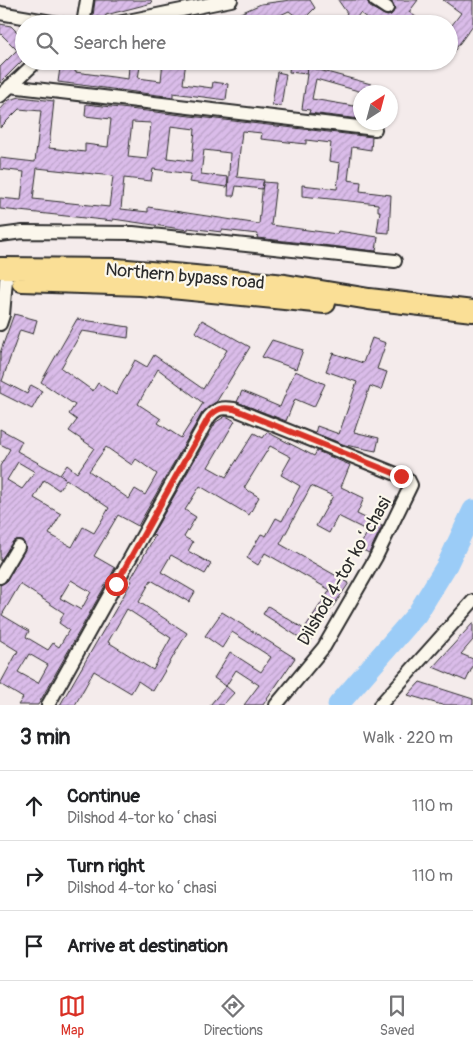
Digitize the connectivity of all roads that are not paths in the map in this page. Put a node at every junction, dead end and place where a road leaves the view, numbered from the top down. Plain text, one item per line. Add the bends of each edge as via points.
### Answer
1 (87, 0) edge
2 (231, 0) edge
3 (375, 0) edge
4 (387, 8) dead end
5 (0, 13) edge
6 (84, 15) edge
7 (157, 15) edge
8 (15, 16) edge
9 (27, 70) edge
10 (10, 86) junction
11 (0, 96) edge
12 (353, 126) edge
13 (0, 234) edge
14 (395, 261) dead end
15 (2, 276) edge
16 (473, 311) edge
17 (0, 324) edge
18 (18, 547) dead end
19 (0, 577) edge
20 (473, 601) edge
21 (48, 705) edge
22 (276, 705) edge
23 (380, 705) edge

1 - 6 street
2 - 7 street
3 - 4 street
5 - 8 street
9 - 10 street
10 - 11 street
10 - 12 street
13 - 14 street via 133,233
15 - 16 main road, Northern bypass road via 78,268 176,274 285,285
15 - 17 street via 3,315
18 - 19 street
20 - 23 street
21 - 22 street, Dilshod 4-tor koʻchasi via 209,417 223,407 401,476 411,485 376,557 324,647

